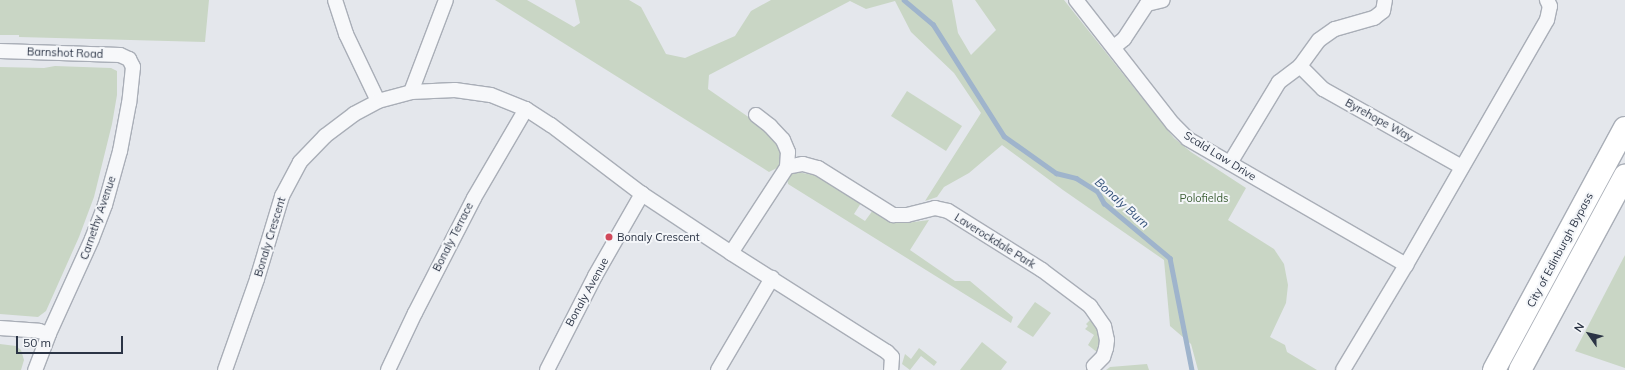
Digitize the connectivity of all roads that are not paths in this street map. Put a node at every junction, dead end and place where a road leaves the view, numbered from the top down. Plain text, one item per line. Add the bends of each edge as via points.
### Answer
1 (335, 0) edge
2 (446, 0) edge
3 (1076, 0) edge
4 (1163, 0) edge
5 (1385, 0) edge
6 (1547, 0) edge
7 (1114, 48) junction
8 (0, 51) edge
9 (129, 59) joint
10 (1300, 66) junction
11 (411, 92) junction
12 (378, 102) junction
13 (526, 109) junction
14 (756, 115) dead end
15 (1625, 128) edge
16 (1230, 163) junction
17 (787, 167) junction
18 (1462, 167) junction
19 (1625, 176) edge
20 (642, 194) junction
21 (731, 253) junction
22 (1406, 265) junction
23 (772, 278) junction
24 (0, 328) edge
25 (49, 334) junction
26 (1094, 366) dead end
27 (35, 370) edge
28 (225, 370) edge
29 (388, 370) edge
30 (547, 370) edge
31 (718, 370) edge
32 (891, 370) edge
33 (1343, 370) edge
34 (1494, 370) edge
35 (1520, 370) edge

1 - 12 street via 346,34
2 - 11 street
3 - 7 street, Scald Law Drive
4 - 7 street via 1148,4 1124,39
5 - 10 street via 1383,11 1374,18 1335,29 1319,40
6 - 18 street via 1550,6 1547,20
7 - 16 street, Scald Law Drive via 1188,139
8 - 9 street, Barnshot Road via 120,55
9 - 25 street, Carnethy Avenue via 133,67 129,103 120,151 105,205
10 - 16 street via 1279,82
10 - 18 street, Byrehope Way via 1323,89
11 - 12 street, Bonaly Crescent
11 - 13 street, Bonaly Crescent via 454,90 491,95
12 - 28 street, Bonaly Crescent via 354,114 325,136 300,162 282,196 257,279
13 - 20 street, Bonaly Crescent
13 - 29 street, Bonaly Terrace via 474,198
14 - 17 street via 783,140 788,152
15 - 34 highway, City of Edinburgh Bypass
16 - 22 street, Scald Law Drive
17 - 21 street
17 - 26 street, Laverockdale Park via 803,164 818,168 893,215 907,215 935,208 948,211 1042,270 1090,306 1104,326 1106,348 1103,357
18 - 22 street
19 - 35 highway, City of Edinburgh Bypass
20 - 21 street, Bonaly Crescent
20 - 30 street, Bonaly Avenue via 595,276
21 - 23 street, Bonaly Crescent
22 - 33 street
23 - 31 street
23 - 32 street, Bonaly Crescent via 887,352 892,357
24 - 25 street
25 - 27 street, Carnethy Avenue

